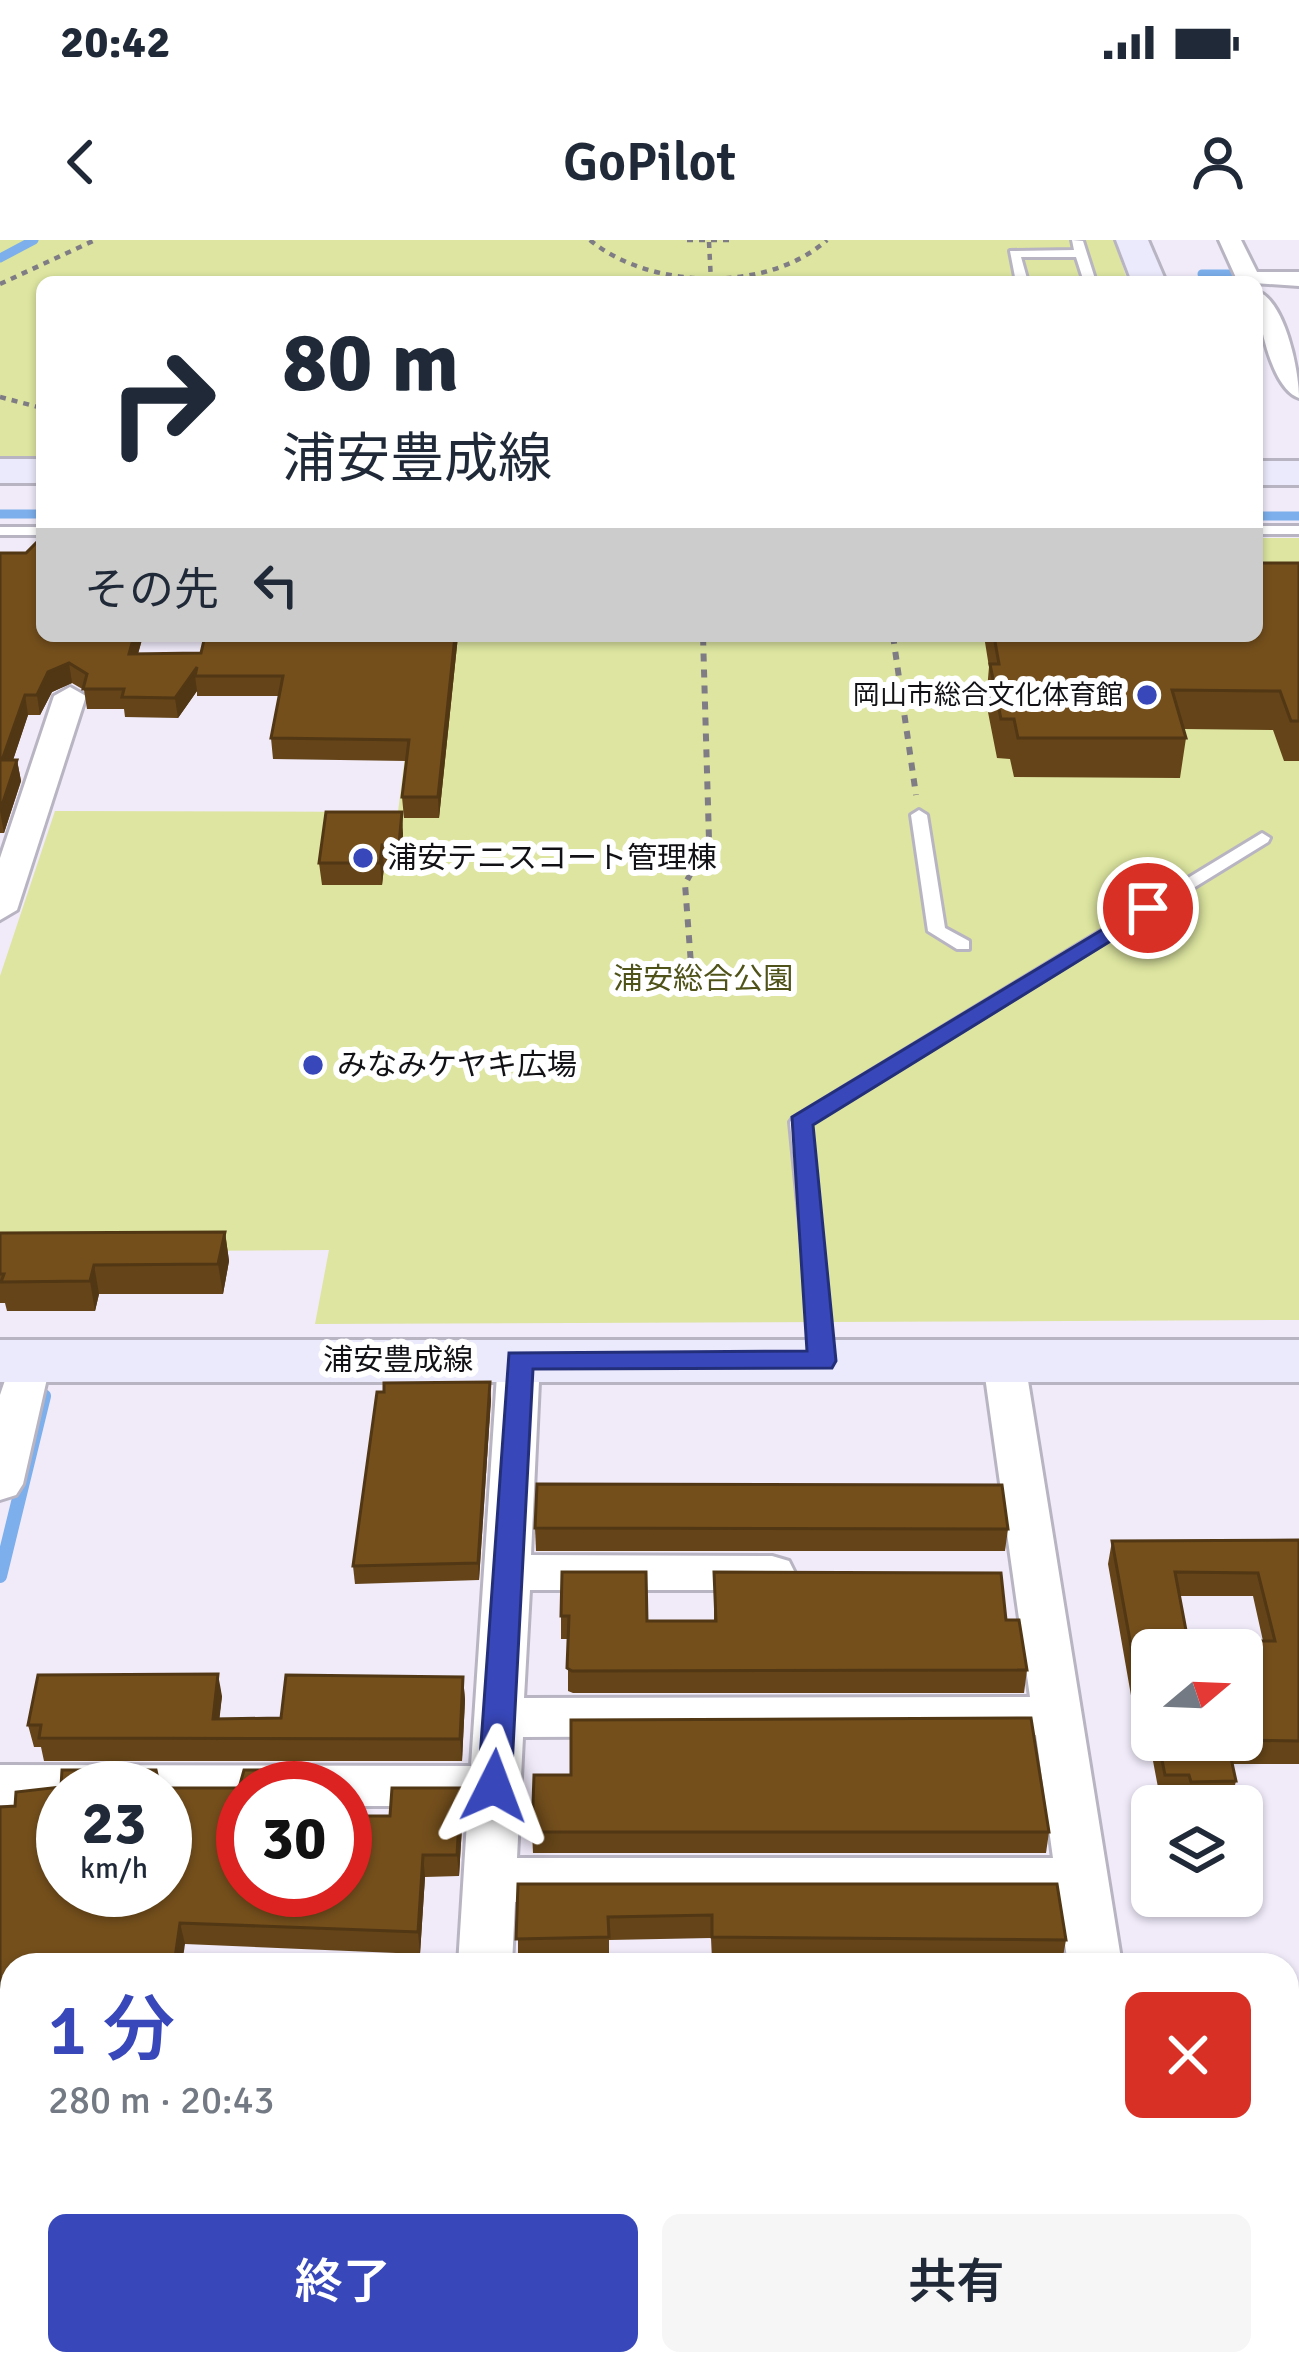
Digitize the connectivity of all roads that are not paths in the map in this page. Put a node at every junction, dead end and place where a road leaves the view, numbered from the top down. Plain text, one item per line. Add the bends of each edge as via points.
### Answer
1 (1132, 240) edge
2 (1230, 240) edge
3 (1079, 247) edge
4 (1020, 276) edge
5 (1088, 276) edge
6 (1147, 276) edge
7 (1248, 276) edge
8 (1299, 279) edge
9 (1263, 280) edge
10 (1263, 310) edge
11 (1299, 390) edge
12 (0, 471) edge
13 (36, 471) edge
14 (1263, 472) edge
15 (1299, 473) edge
16 (1263, 530) edge
17 (1299, 530) edge
18 (0, 531) edge
19 (36, 531) edge
20 (70, 696) dead end
21 (920, 814) road end
22 (1262, 838) dead end
23 (0, 910) edge
24 (963, 945) dead end
25 (519, 1360) junction
26 (15, 1361) edge
27 (822, 1361) junction
28 (1299, 1361) edge
29 (1004, 1362) junction
30 (0, 1484) edge
31 (507, 1573) junction
32 (806, 1574) edge
33 (1057, 1717) junction
34 (498, 1718) junction
35 (0, 1785) edge
36 (494, 1786) junction
37 (489, 1880) junction
38 (1082, 1880) junction
39 (485, 1953) edge
40 (1093, 1953) edge

1 - 6 main road
2 - 7 street
3 - 4 lane via 1014,254
3 - 5 lane
8 - 9 street
10 - 11 street
12 - 13 main road
14 - 15 main road
16 - 17 lane
18 - 19 lane
20 - 23 street
21 - 24 lane via 937,931
22 - 27 lane via 800,1122
25 - 26 main road, 浦安豊成線
25 - 27 main road, 浦安豊成線
25 - 31 street
26 - 30 street
27 - 29 main road, 浦安豊成線
28 - 29 main road, 浦安豊成線
29 - 33 street via 1014,1574
31 - 32 street
31 - 34 street
33 - 34 street
33 - 38 street
34 - 36 street
35 - 36 street
36 - 37 street
37 - 38 street
37 - 39 street
38 - 40 street

